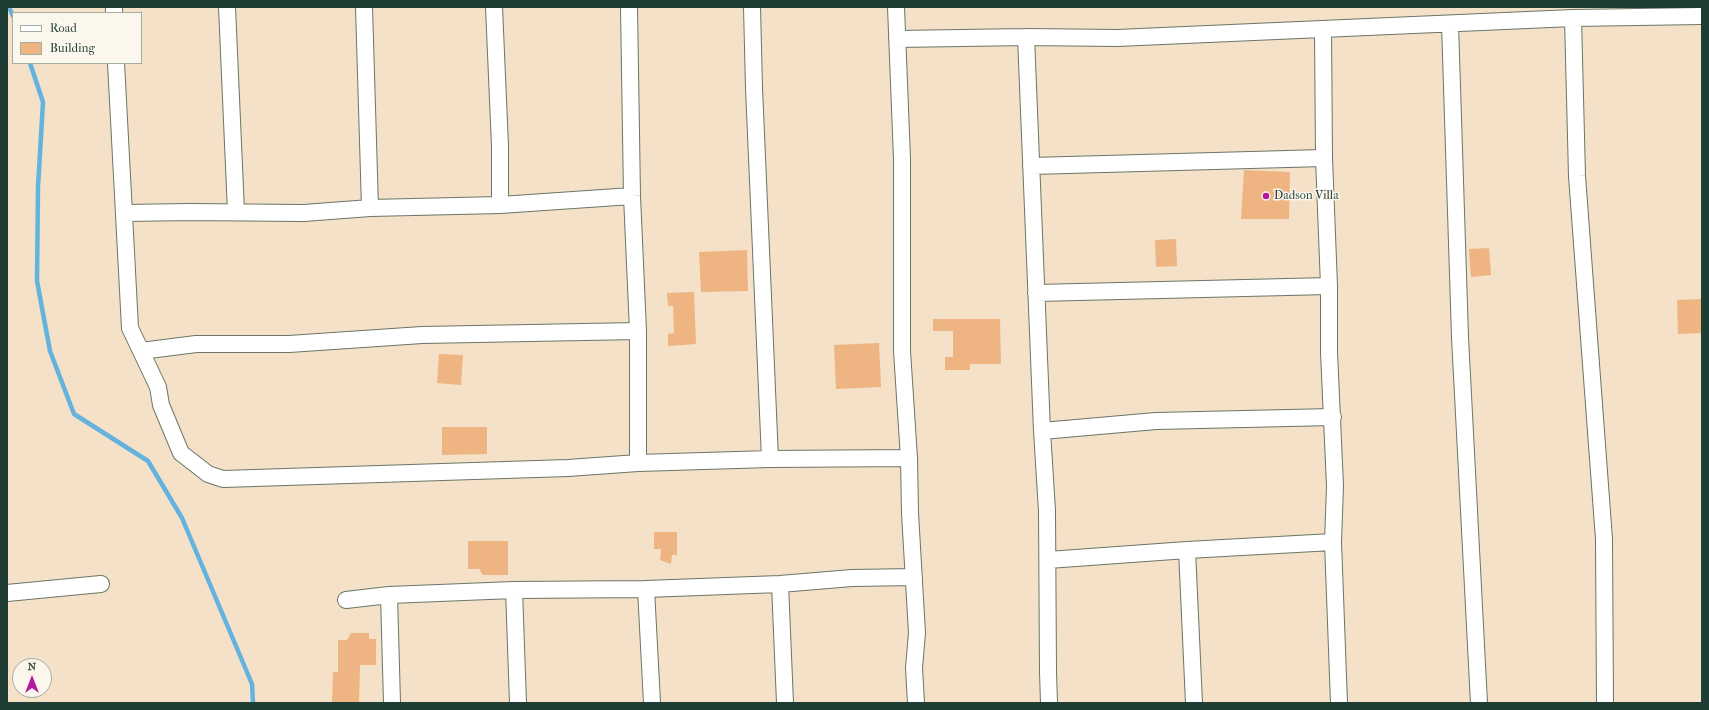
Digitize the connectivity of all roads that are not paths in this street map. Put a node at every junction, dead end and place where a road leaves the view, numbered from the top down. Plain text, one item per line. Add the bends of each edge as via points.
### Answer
1 (227, 7) edge
2 (364, 7) edge
3 (494, 7) edge
4 (629, 7) edge
5 (752, 7) edge
6 (896, 7) edge
7 (1702, 16) edge
8 (1573, 18) junction
9 (1450, 24) junction
10 (1323, 29) junction
11 (1026, 37) junction
12 (897, 39) junction
13 (116, 64) edge
14 (1324, 158) junction
15 (1031, 166) junction
16 (632, 196) junction
17 (500, 204) junction
18 (370, 208) junction
19 (236, 212) junction
20 (125, 214) junction
21 (1329, 286) junction
22 (1036, 293) junction
23 (638, 331) junction
24 (141, 351) junction
25 (1333, 417) junction
26 (1042, 431) junction
27 (909, 458) junction
28 (770, 459) junction
29 (638, 463) junction
30 (1333, 542) junction
31 (1187, 550) junction
32 (1048, 560) junction
33 (914, 577) junction
34 (102, 584) dead end
35 (780, 584) junction
36 (646, 589) junction
37 (514, 590) junction
38 (7, 593) edge
39 (390, 595) junction
40 (346, 600) dead end
41 (392, 703) edge
42 (518, 703) edge
43 (652, 703) edge
44 (784, 703) edge
45 (916, 703) edge
46 (1050, 703) edge
47 (1194, 703) edge
48 (1339, 703) edge
49 (1479, 703) edge
50 (1605, 703) edge

1 - 19 street
2 - 18 street
3 - 17 street
4 - 16 street
5 - 28 street
6 - 12 street
7 - 8 street
8 - 9 street
8 - 50 street via 1577,176 1604,539
9 - 10 street
9 - 49 street via 1460,337
10 - 11 street via 1117,38
10 - 14 street
11 - 12 street
11 - 15 street
12 - 27 street via 902,159 902,351
13 - 20 street
14 - 15 street
14 - 21 street
15 - 22 street
16 - 17 street
16 - 23 street
17 - 18 street
18 - 19 street via 304,213
19 - 20 street
20 - 24 street via 130,328
21 - 22 street
21 - 25 street via 1329,352
22 - 26 street
23 - 24 street via 422,335 289,344 196,344
23 - 29 street
24 - 29 street via 158,386 161,405 181,453 208,474 222,479 568,468
25 - 26 street via 1156,422
25 - 30 street
26 - 32 street
27 - 28 street
27 - 33 street
28 - 29 street
30 - 31 street
30 - 48 street
31 - 32 street
31 - 47 street
32 - 46 street
33 - 35 street via 852,578
33 - 45 street via 917,632 914,668
34 - 38 street
35 - 36 street
35 - 44 street
36 - 37 street
36 - 43 street
37 - 39 street
37 - 42 street
39 - 40 street
39 - 41 street

